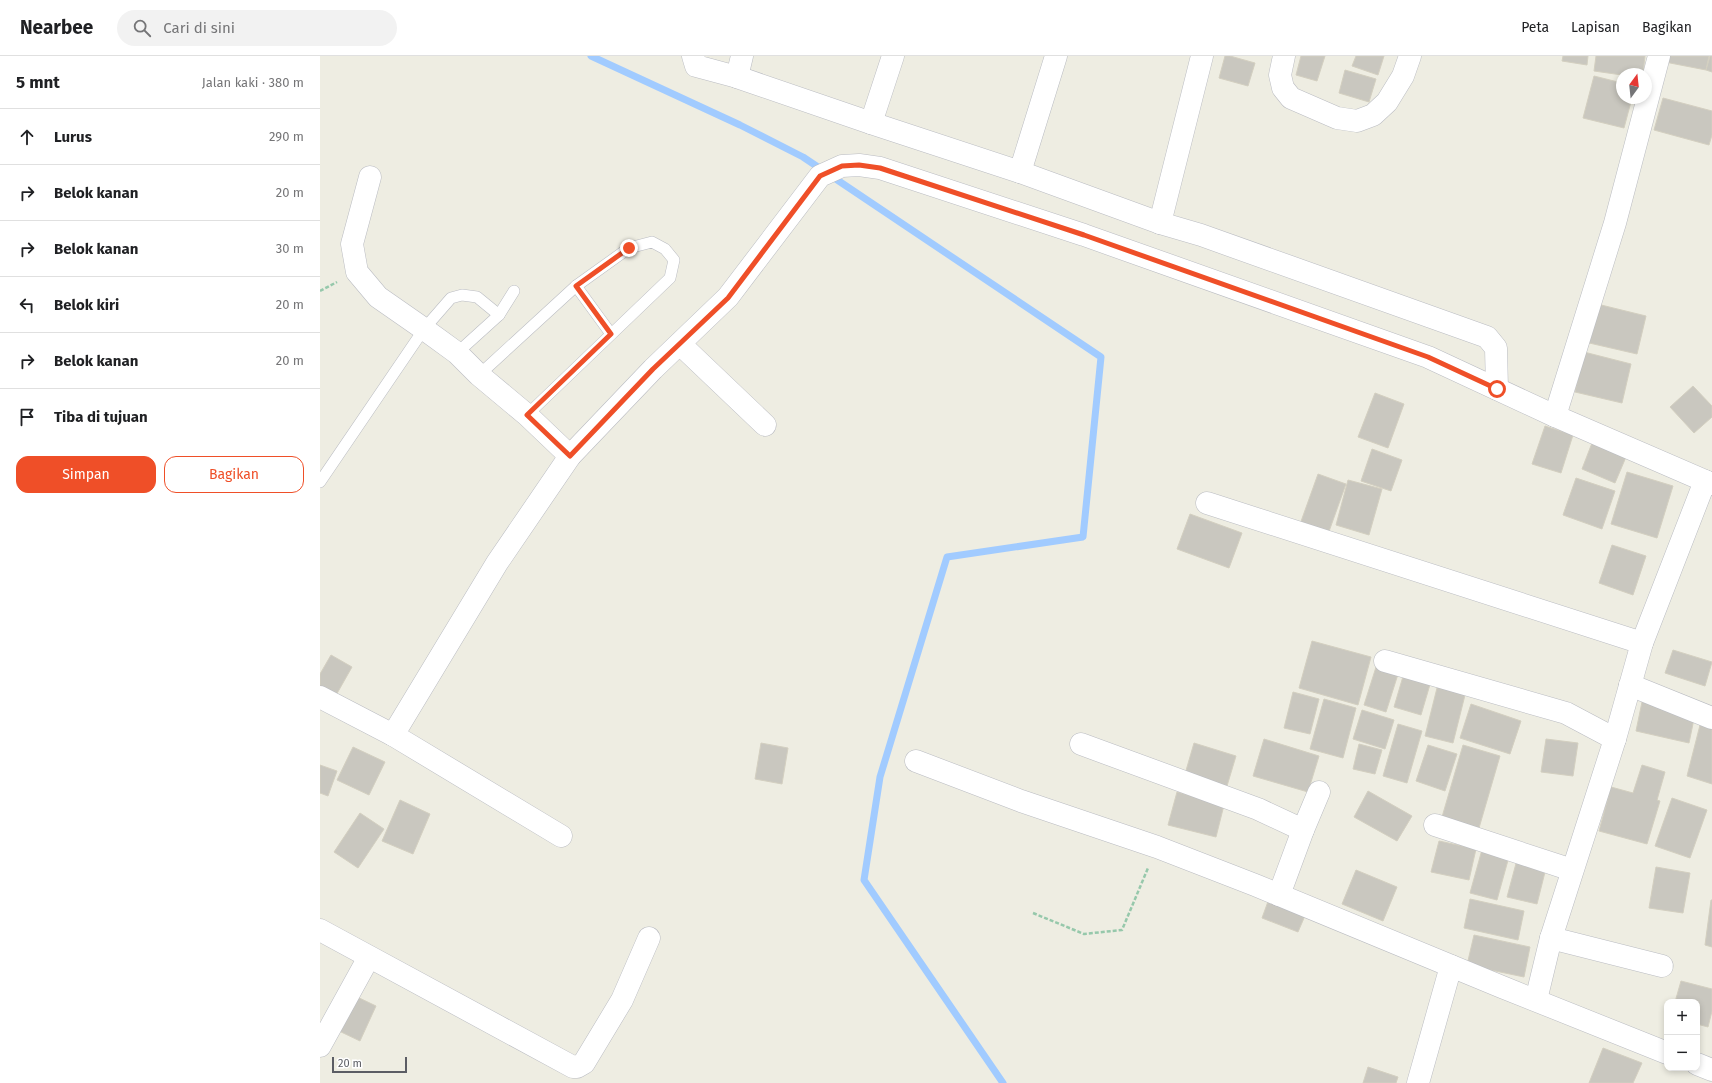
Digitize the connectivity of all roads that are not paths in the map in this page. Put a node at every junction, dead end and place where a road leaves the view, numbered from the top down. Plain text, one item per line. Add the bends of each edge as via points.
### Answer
1 (693, 56) edge
2 (893, 56) edge
3 (1056, 56) edge
4 (1202, 56) edge
5 (1284, 56) edge
6 (1410, 56) edge
7 (1659, 56) edge
8 (740, 66) edge
9 (871, 123) junction
10 (1020, 172) junction
11 (370, 177) dead end
12 (1160, 223) junction
13 (576, 286) junction
14 (514, 291) dead end
15 (499, 315) junction
16 (424, 329) junction
17 (611, 334) junction
18 (680, 344) junction
19 (457, 353) junction
20 (479, 375) junction
21 (1497, 389) junction
22 (527, 415) junction
23 (1555, 416) junction
24 (765, 425) dead end
25 (570, 456) junction
26 (320, 482) edge
27 (1708, 483) edge
28 (1207, 503) dead end
29 (1642, 643) junction
30 (1386, 661) dead end
31 (1630, 685) junction
32 (320, 697) edge
33 (1712, 718) edge
34 (393, 735) junction
35 (1615, 739) junction
36 (1081, 744) dead end
37 (916, 761) dead end
38 (1319, 792) dead end
39 (1435, 825) dead end
40 (1303, 830) junction
41 (561, 836) dead end
42 (1572, 870) junction
43 (1279, 895) junction
44 (320, 930) edge
45 (649, 938) dead end
46 (1551, 938) junction
47 (369, 957) junction
48 (1451, 966) junction
49 (1662, 966) dead end
50 (1536, 1000) junction
51 (320, 1046) edge
52 (1664, 1052) edge
53 (1418, 1083) edge

1 - 8 street via 696,66
2 - 9 street
3 - 10 street
4 - 12 street
5 - 6 street via 1280,75 1283,88 1291,98 1337,118 1357,121 1373,115 1387,102 1403,76
7 - 23 street via 1615,223
8 - 9 street
9 - 10 street
10 - 12 street
11 - 16 street via 352,244 357,272 378,297
12 - 21 street via 1201,235 1487,337 1496,348
13 - 17 lane
13 - 17 lane via 629,248 646,243 652,242 665,249 674,260 670,278
13 - 20 lane
14 - 15 lane
15 - 16 lane via 477,297 462,295 451,298
15 - 19 lane
16 - 19 street
16 - 26 lane
17 - 22 lane
18 - 21 street via 728,298 820,176 842,166 859,165 880,168 1084,235 1428,357
18 - 24 street
18 - 25 street
19 - 20 street
20 - 22 street
21 - 23 street
22 - 25 street
23 - 27 street
25 - 34 street via 497,563
27 - 29 street
28 - 29 street
29 - 31 street
30 - 35 street via 1566,713
31 - 33 street
31 - 35 street
32 - 34 street
34 - 41 street
35 - 42 street
36 - 40 street via 1258,809
37 - 43 street via 1021,801 1157,847
38 - 40 street
39 - 42 street
40 - 43 street
42 - 46 street
43 - 48 street
44 - 47 street
45 - 47 street via 622,1000 584,1063 577,1067 570,1066
46 - 49 street
46 - 50 street
47 - 51 street
48 - 50 street
48 - 53 street
50 - 52 street

